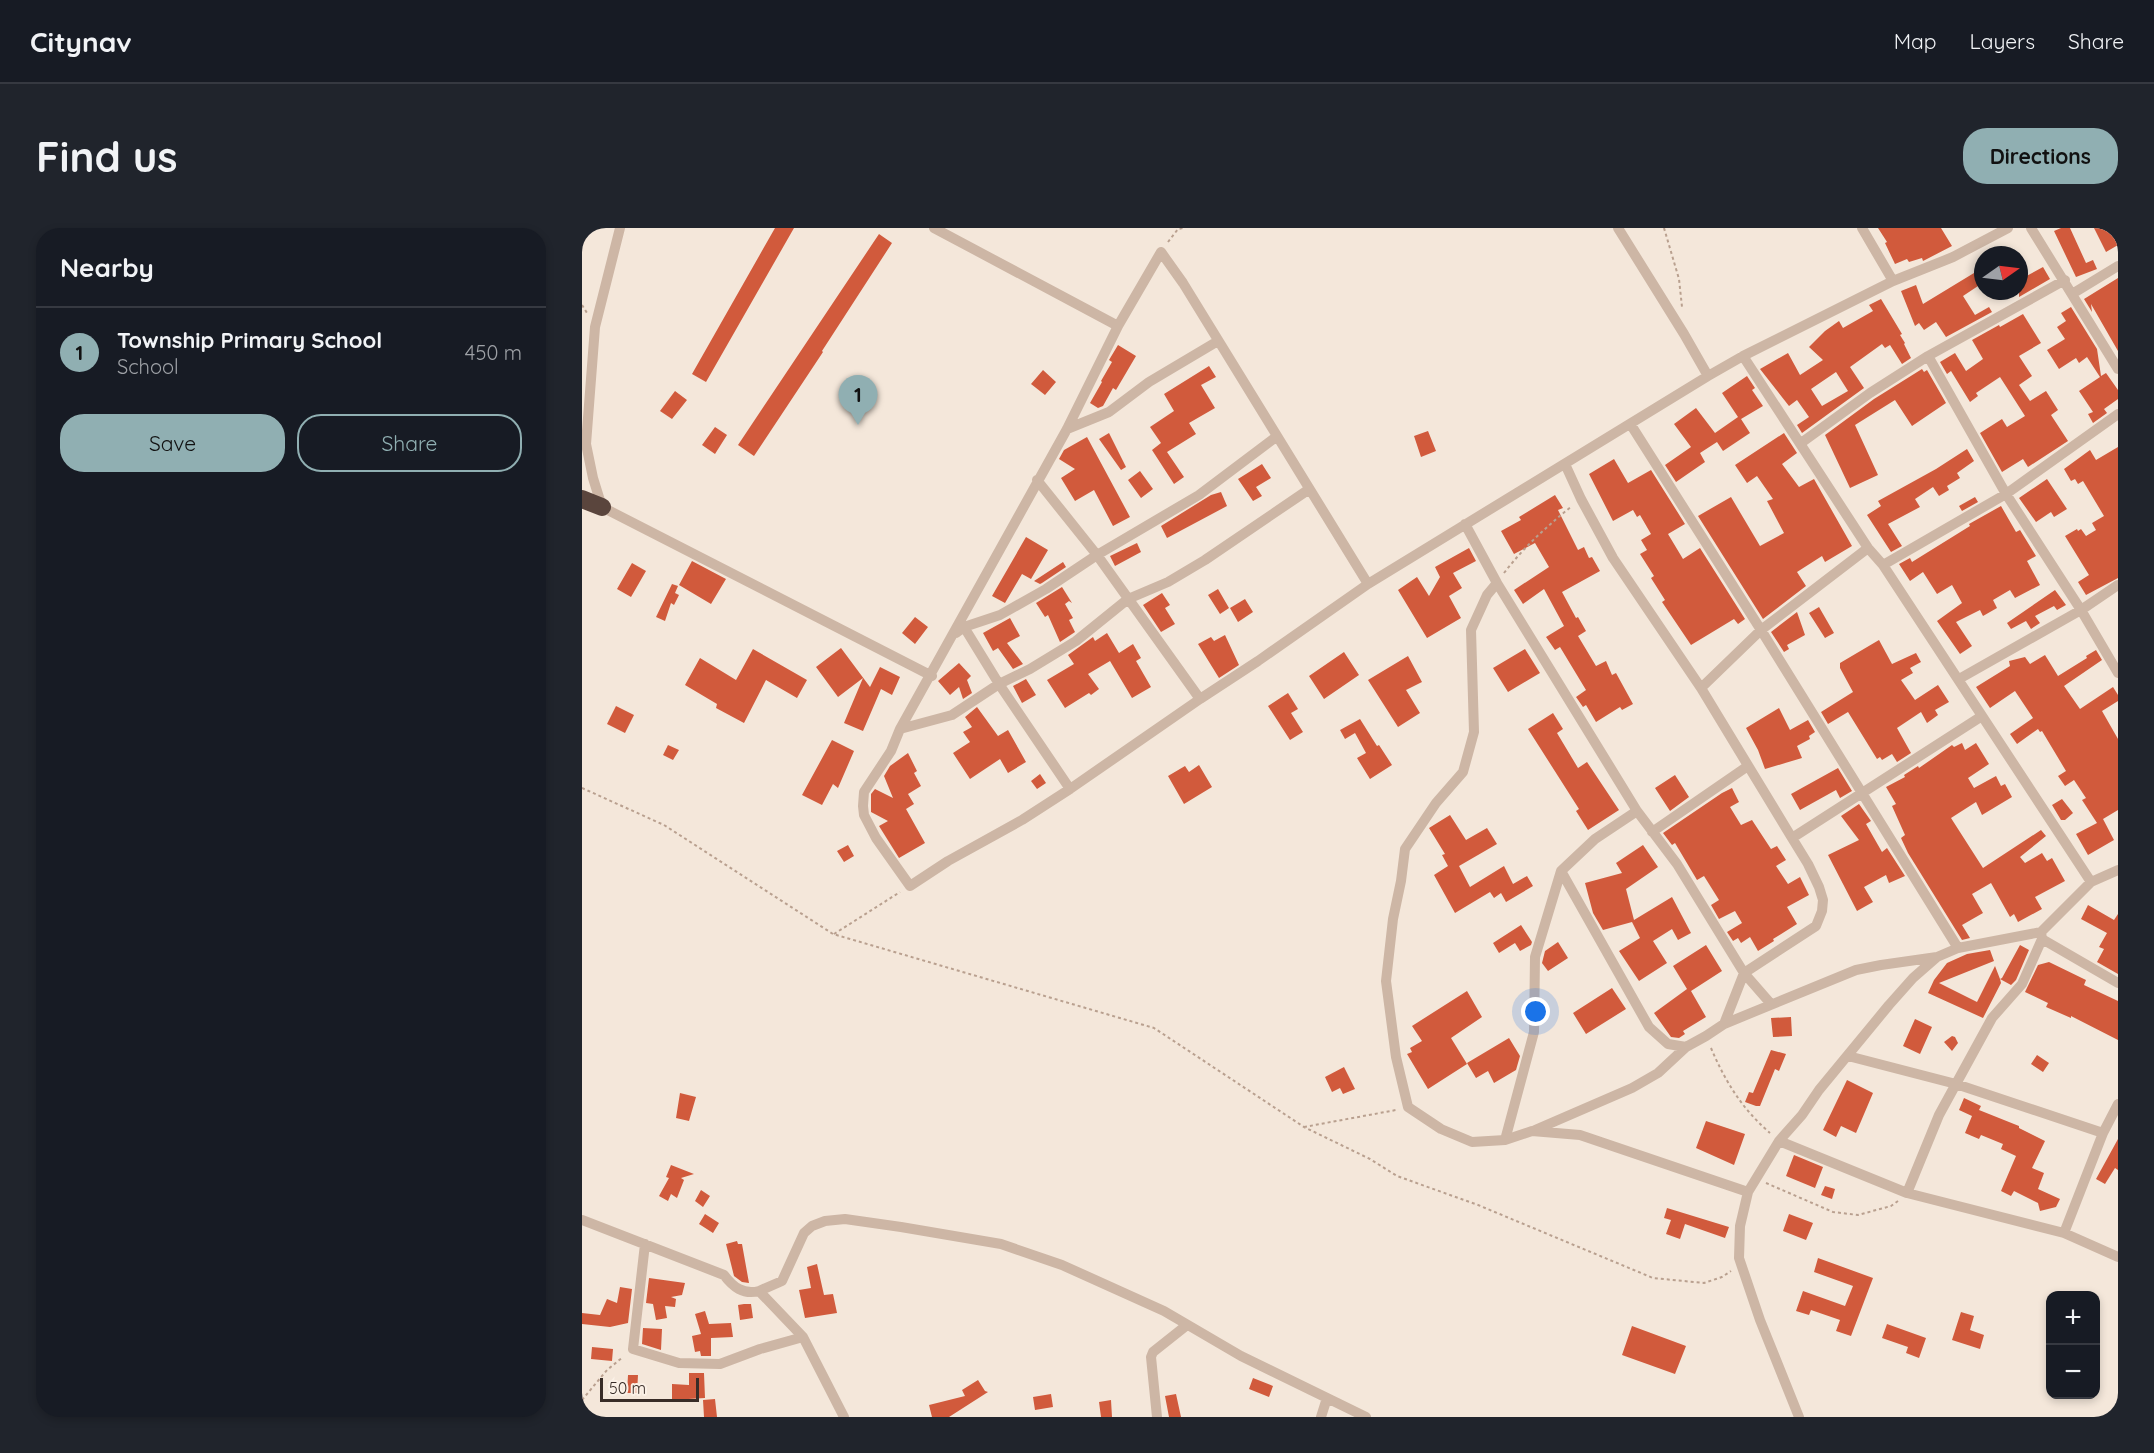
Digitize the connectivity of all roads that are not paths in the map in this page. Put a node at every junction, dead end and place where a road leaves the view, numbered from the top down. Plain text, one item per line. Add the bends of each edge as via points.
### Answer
1 (620, 228) edge
2 (934, 228) edge
3 (1618, 228) edge
4 (1862, 228) edge
5 (1980, 228) edge
6 (2008, 228) edge
7 (2031, 228) edge
8 (1988, 239) junction
9 (2118, 266) edge
10 (2065, 280) junction
11 (1893, 281) junction
12 (2072, 294) junction
13 (1118, 326) junction
14 (1218, 341) junction
15 (1743, 356) junction
16 (1928, 356) junction
17 (2118, 369) edge
18 (1707, 376) junction
19 (2118, 414) edge
20 (1631, 425) junction
21 (1067, 429) junction
22 (1276, 437) junction
23 (1802, 442) junction
24 (1565, 464) junction
25 (1037, 480) junction
26 (1308, 490) junction
27 (2006, 494) junction
28 (582, 500) edge
29 (602, 507) junction
30 (1466, 524) junction
31 (1868, 548) junction
32 (1096, 555) junction
33 (1883, 565) junction
34 (1497, 583) junction
35 (1368, 584) junction
36 (2118, 585) edge
37 (1128, 599) junction
38 (2081, 610) junction
39 (964, 627) junction
40 (1761, 630) junction
41 (953, 634) junction
42 (2118, 673) edge
43 (932, 676) junction
44 (1959, 680) junction
45 (999, 684) junction
46 (1701, 688) junction
47 (1200, 699) junction
48 (1982, 716) junction
49 (900, 729) junction
50 (1748, 766) junction
51 (1070, 789) junction
52 (1861, 794) junction
53 (1637, 811) junction
54 (1652, 832) junction
55 (1792, 838) junction
56 (2118, 870) edge
57 (1561, 871) junction
58 (2091, 882) junction
59 (2041, 936) junction
60 (1958, 948) junction
61 (1937, 957) junction
62 (1744, 973) junction
63 (2118, 983) edge
64 (1771, 1004) junction
65 (1724, 1024) junction
66 (1686, 1047) junction
67 (1848, 1056) junction
68 (1956, 1084) junction
69 (2118, 1104) edge
70 (1532, 1131) junction
71 (2103, 1133) junction
72 (1505, 1140) junction
73 (1779, 1141) junction
74 (1748, 1192) junction
75 (1907, 1193) junction
76 (582, 1220) edge
77 (2064, 1233) junction
78 (645, 1244) junction
79 (2118, 1257) edge
80 (759, 1292) junction
81 (1187, 1325) junction
82 (803, 1337) junction
83 (1327, 1398) junction
84 (844, 1417) edge
85 (1157, 1417) edge
86 (1321, 1417) edge
87 (1366, 1417) edge
88 (1799, 1417) edge

1 - 29 street via 595,327 586,444
2 - 13 street
3 - 18 street
4 - 11 street
5 - 8 street
6 - 8 street
7 - 10 street
8 - 11 street
9 - 12 street
10 - 12 street
10 - 16 street
11 - 15 street
12 - 17 street
13 - 14 street via 1161,252
13 - 21 street
14 - 21 street via 1108,412
14 - 22 street
15 - 18 street
15 - 23 street
16 - 23 street
16 - 27 street
18 - 20 street
19 - 27 street
20 - 24 street
20 - 40 street
21 - 25 street
22 - 26 street
22 - 32 street via 1199,495
23 - 31 street
24 - 30 street
24 - 46 street via 1628,582
25 - 32 street
25 - 41 street
26 - 35 street
26 - 37 street via 1205,560
27 - 33 street
27 - 38 street
28 - 29 highway
29 - 43 street
30 - 34 street
30 - 35 street
31 - 33 street
31 - 40 street
32 - 37 street
32 - 39 street via 1000,615
33 - 44 street
34 - 53 street
34 - 72 street via 1471,630 1474,732 1463,772 1436,803 1406,849 1386,981 1396,1058 1408,1107 1441,1129 1472,1142
35 - 47 street
36 - 38 street
37 - 45 street via 1076,641
37 - 47 street
38 - 42 street
38 - 44 street
39 - 41 street
39 - 45 street
40 - 46 street
40 - 52 street
41 - 43 street
43 - 49 street
44 - 48 street
45 - 49 street via 952,716
45 - 51 street
46 - 50 street
47 - 51 street
48 - 52 street
48 - 58 street
49 - 51 street via 891,751 864,792 863,806 872,830 910,886
50 - 54 street
50 - 55 street
52 - 55 street
52 - 60 street
53 - 54 street
53 - 57 street via 1595,839
54 - 62 street via 1677,864
55 - 62 street via 1819,887 1822,911 1816,926
56 - 58 street
57 - 66 street via 1649,1027 1668,1044
57 - 72 street via 1535,957 1534,1032
58 - 59 street
59 - 60 street
59 - 63 street
59 - 68 street via 2022,984 1992,1018
60 - 61 street
61 - 64 street via 1856,970
61 - 67 street via 1913,978
62 - 64 street
62 - 65 street
64 - 65 street
65 - 66 street
66 - 70 street via 1658,1073 1632,1088
67 - 68 street
67 - 73 street
68 - 71 street
68 - 75 street via 1927,1141
69 - 71 street
70 - 72 street
70 - 74 street via 1580,1135
71 - 77 street
73 - 74 street
73 - 75 street
74 - 88 street via 1740,1226 1739,1258
75 - 77 street
76 - 78 street
77 - 79 street
78 - 80 street via 724,1275 734,1287
78 - 82 street via 633,1349 679,1363 720,1364
80 - 81 street via 782,1281 804,1233 812,1226 846,1219 1001,1244 1062,1265
80 - 82 street
81 - 83 street
81 - 85 street via 1151,1357
82 - 84 street
83 - 86 street
83 - 87 street

